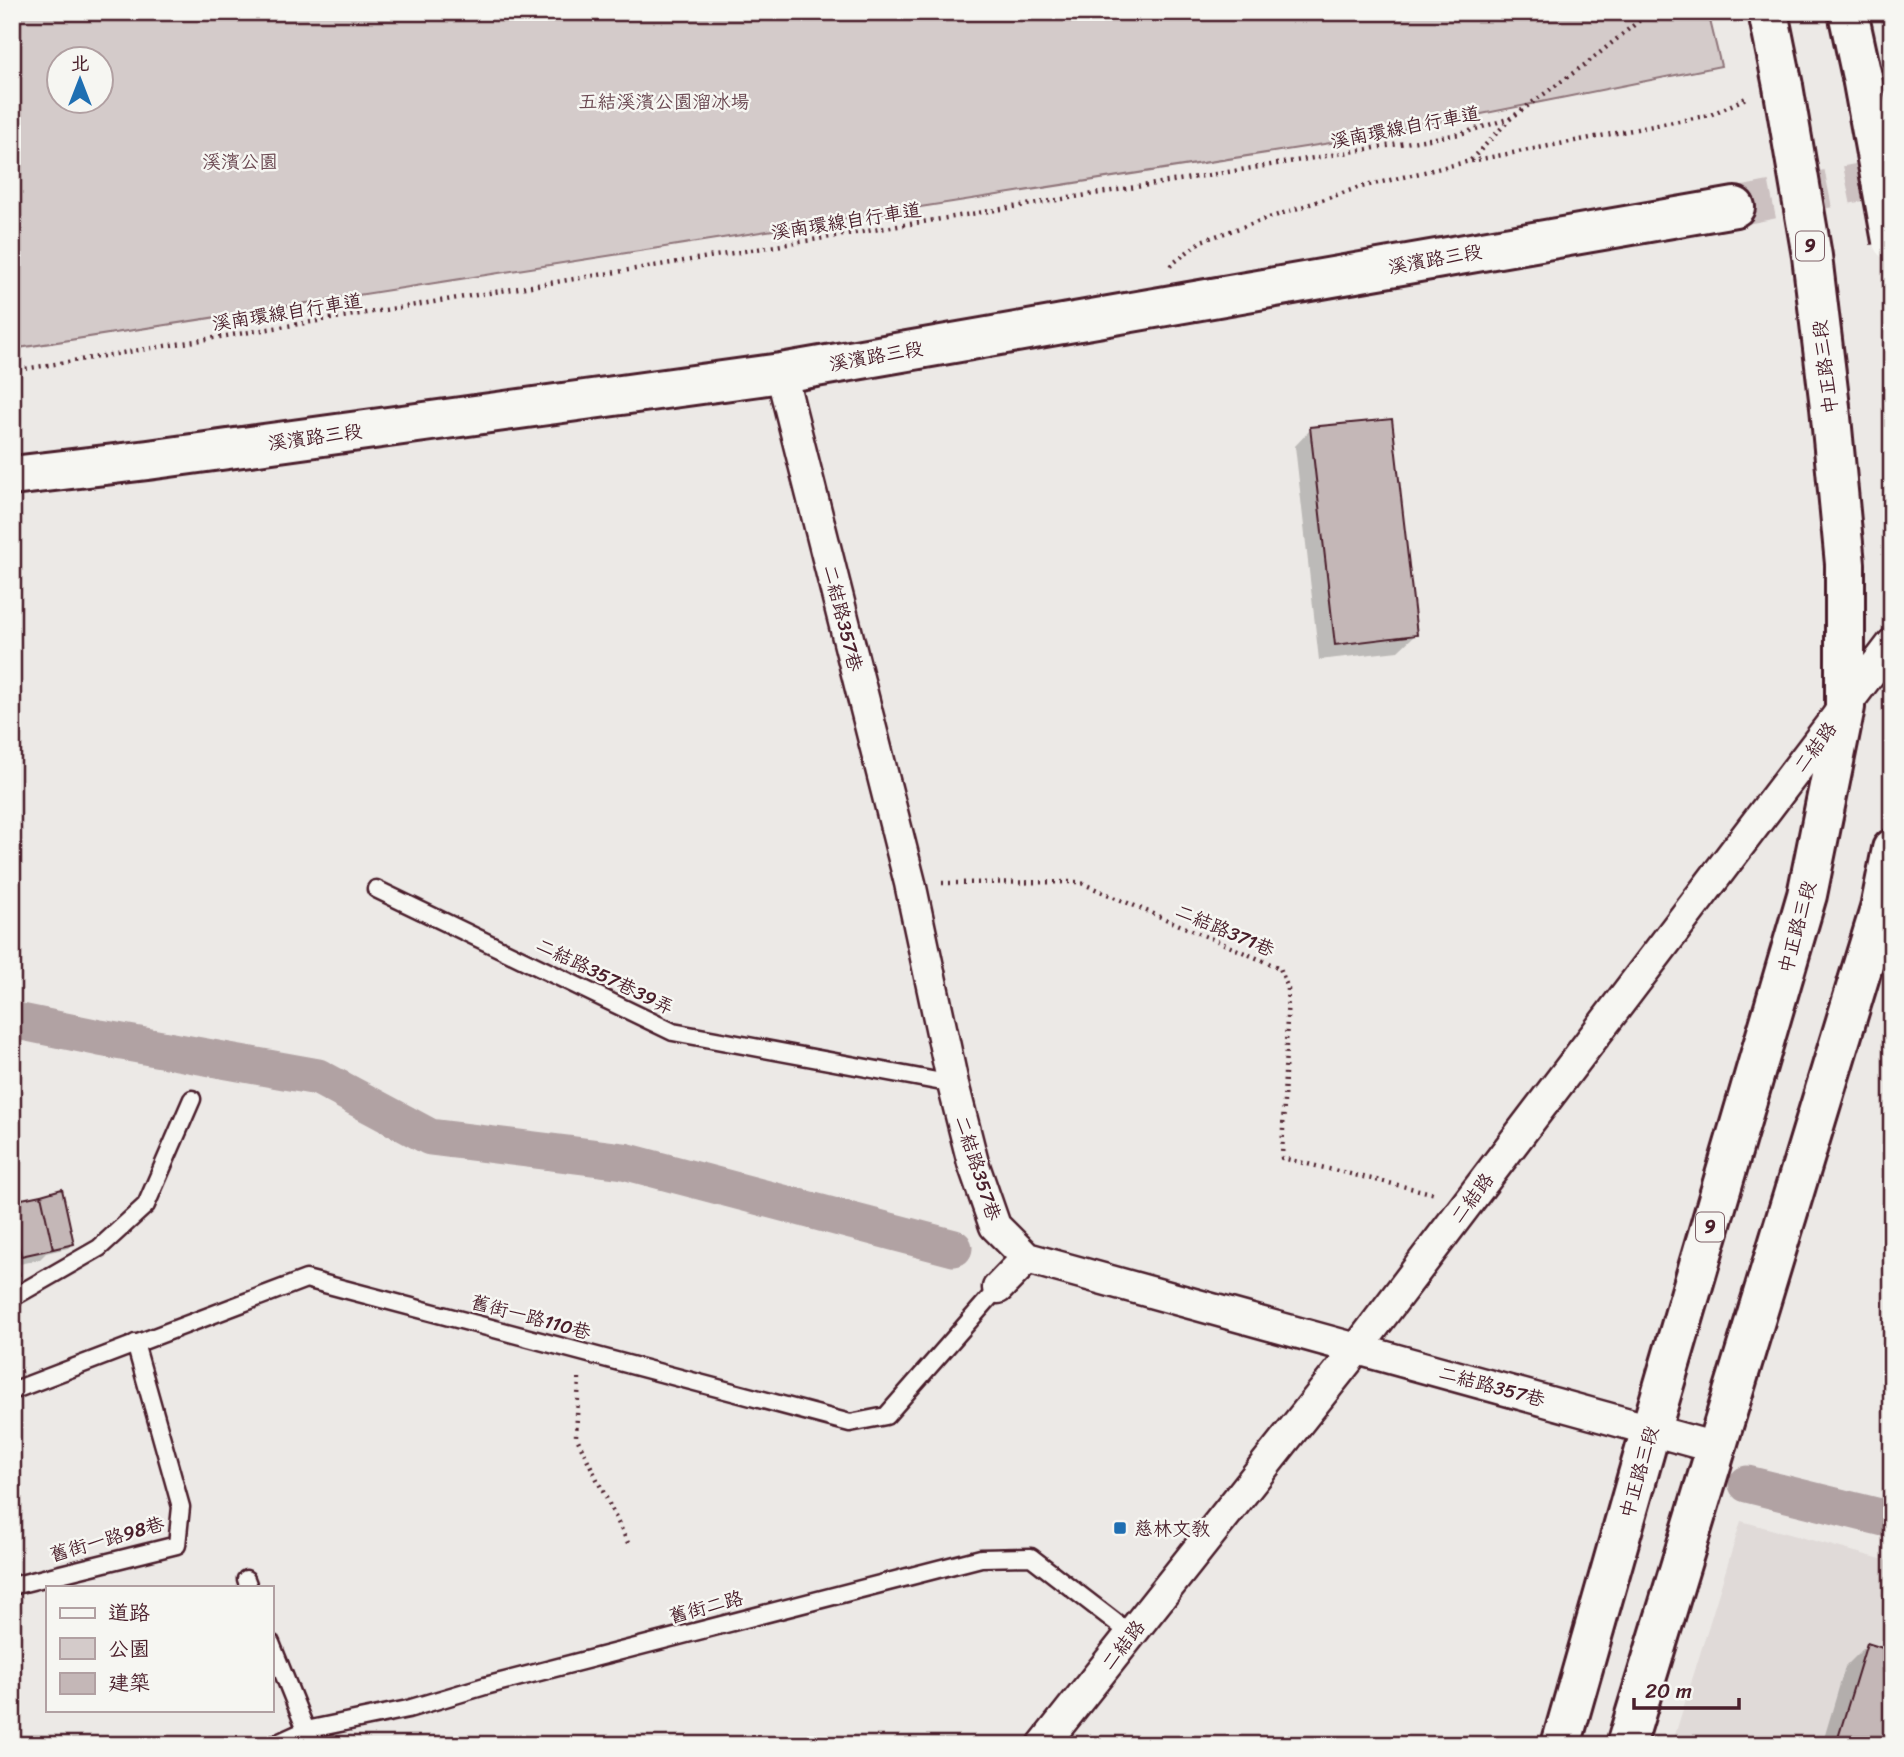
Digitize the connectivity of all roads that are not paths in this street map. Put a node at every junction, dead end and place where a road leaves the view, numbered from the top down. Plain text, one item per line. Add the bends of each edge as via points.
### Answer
1 (1768, 12) edge
2 (1848, 12) edge
3 (1735, 206) tunnel mouth
4 (1892, 241) edge
5 (781, 373) junction
6 (12, 475) edge
7 (1892, 644) edge
8 (1845, 707) junction
9 (1892, 849) edge
10 (376, 889) dead end
11 (953, 1084) junction
12 (192, 1099) dead end
13 (1027, 1258) junction
14 (998, 1288) joint
15 (12, 1298) edge
16 (135, 1343) junction
17 (1356, 1350) junction
18 (12, 1391) edge
19 (1651, 1429) junction
20 (1716, 1448) junction
21 (12, 1586) edge
22 (1131, 1634) junction
23 (273, 1648) edge
24 (306, 1730) junction
25 (273, 1745) edge
26 (1043, 1745) edge
27 (1562, 1745) edge
28 (1626, 1745) edge

1 - 8 main road, 中正路三段 / 9, bridge via 1812,256 1830,407 1845,564
2 - 4 main road, bridge
3 - 5 main road, 溪濱路三段
5 - 6 main road, 溪濱路三段
5 - 11 street, 二結路357巷 via 910,883
7 - 8 street, 二結路
8 - 17 street, 二結路
8 - 19 main road, 中正路三段 / 9 via 1807,895
9 - 20 main road via 1880,909
10 - 11 lane, 二結路357巷39弄 via 673,1032
11 - 13 street, 二結路357巷 via 995,1226
12 - 15 lane via 146,1205 99,1248
13 - 14 street
13 - 17 street, 二結路357巷
14 - 16 lane, 舊街一路110巷 via 886,1416 850,1423 306,1279
16 - 18 lane, 舊街一路110巷
16 - 21 lane, 舊街一路98巷 via 181,1507 177,1545
17 - 19 street, 二結路357巷
17 - 22 street, 二結路
19 - 20 street, 二結路357巷
19 - 27 main road, 中正路三段 / 9
20 - 28 main road
22 - 24 lane, 舊街二路 via 1031,1557 981,1558 408,1709
22 - 26 street, 二結路
23 - 24 lane
24 - 25 lane, 舊街二路

